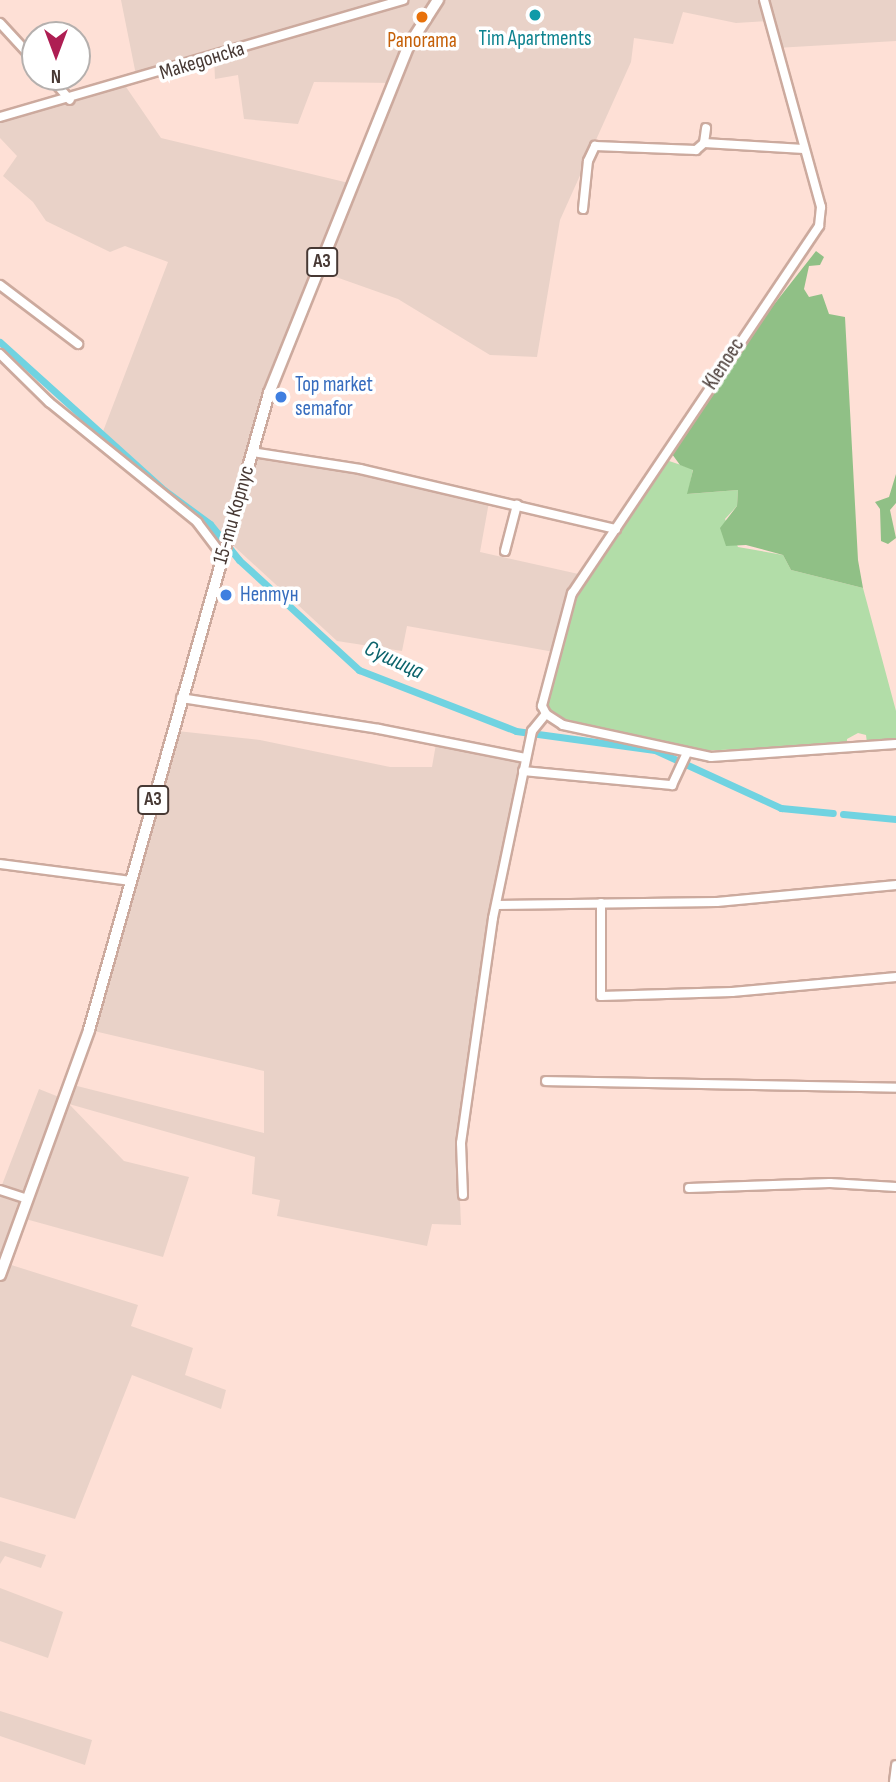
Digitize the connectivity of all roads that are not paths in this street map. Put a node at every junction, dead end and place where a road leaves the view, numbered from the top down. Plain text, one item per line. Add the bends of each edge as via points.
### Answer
1 (403, 0) edge
2 (438, 0) edge
3 (764, 0) edge
4 (0, 23) edge
5 (21, 46) edge
6 (62, 91) edge
7 (70, 100) junction
8 (0, 117) edge
9 (706, 128) dead end
10 (704, 142) junction
11 (804, 149) junction
12 (583, 209) dead end
13 (0, 285) edge
14 (78, 344) dead end
15 (0, 354) edge
16 (252, 452) junction
17 (517, 505) junction
18 (616, 529) junction
19 (505, 551) dead end
20 (223, 552) junction
21 (181, 698) junction
22 (546, 714) junction
23 (896, 744) edge
24 (525, 758) junction
25 (685, 761) junction
26 (523, 771) junction
27 (0, 864) edge
28 (131, 881) junction
29 (896, 885) edge
30 (601, 903) junction
31 (497, 905) junction
32 (896, 977) edge
33 (546, 1081) dead end
34 (896, 1088) edge
35 (896, 1187) edge
36 (689, 1188) dead end
37 (0, 1190) edge
38 (463, 1195) dead end
39 (28, 1199) junction
40 (0, 1275) edge
41 (896, 1765) edge
42 (894, 1782) edge

1 - 7 street, Македонска
2 - 16 main road, 15-ти Корпус / A3 via 409,45 269,393
3 - 11 street, Klenoec
4 - 5 street
6 - 7 street
7 - 8 street, Македонска
9 - 10 street
10 - 11 street
10 - 12 street via 693,150 596,146 588,161
11 - 18 street, Klenoec via 822,215 810,244 738,342
13 - 14 street
15 - 20 street via 49,402 197,522
16 - 17 street via 360,469 477,500
16 - 20 main road, 15-ти Корпус / A3
17 - 18 street
17 - 19 street
18 - 22 street, Klenoec via 569,602 542,695
20 - 21 main road, 15-ти Корпус / A3
21 - 24 street via 397,732
21 - 28 main road, 15-ти Корпус / A3
22 - 24 street via 532,731
22 - 25 street via 564,724
23 - 25 street
24 - 26 street
25 - 26 street via 672,785
26 - 31 street
27 - 28 street
28 - 39 main road, 15-ти Корпус / A3 via 82,1050
29 - 30 street via 717,902
30 - 31 street
30 - 32 street via 601,996 732,992
31 - 38 street via 461,1143
33 - 34 street
35 - 36 street via 830,1183
37 - 39 street
39 - 40 main road, A3
41 - 42 street

